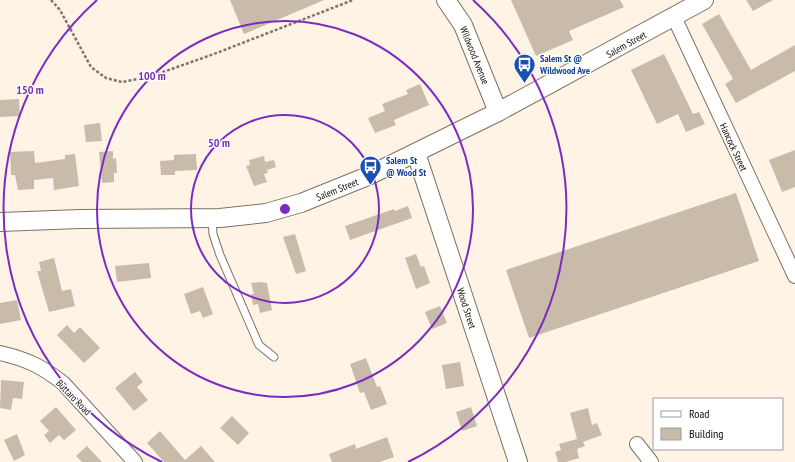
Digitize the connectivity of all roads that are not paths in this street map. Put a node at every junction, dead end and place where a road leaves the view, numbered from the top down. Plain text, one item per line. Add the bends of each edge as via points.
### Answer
1 (446, 0) edge
2 (704, 0) edge
3 (674, 17) junction
4 (498, 112) junction
5 (416, 153) junction
6 (212, 219) junction
7 (0, 222) edge
8 (795, 276) edge
9 (0, 354) edge
10 (274, 356) dead end
11 (637, 444) dead end
12 (135, 462) edge
13 (518, 462) edge
14 (651, 462) edge

1 - 4 street, Wildwood Avenue via 463,25
2 - 3 street, Salem Street
3 - 4 street, Salem Street
3 - 8 street, Hancock Street
4 - 5 street, Salem Street
5 - 6 street, Salem Street via 362,179 301,203 266,213
5 - 13 street, Wood Street
6 - 7 street, Salem Street
6 - 10 lane via 213,234 220,255 259,346
9 - 12 street, Buttaro Road via 31,362 63,383
11 - 14 street

